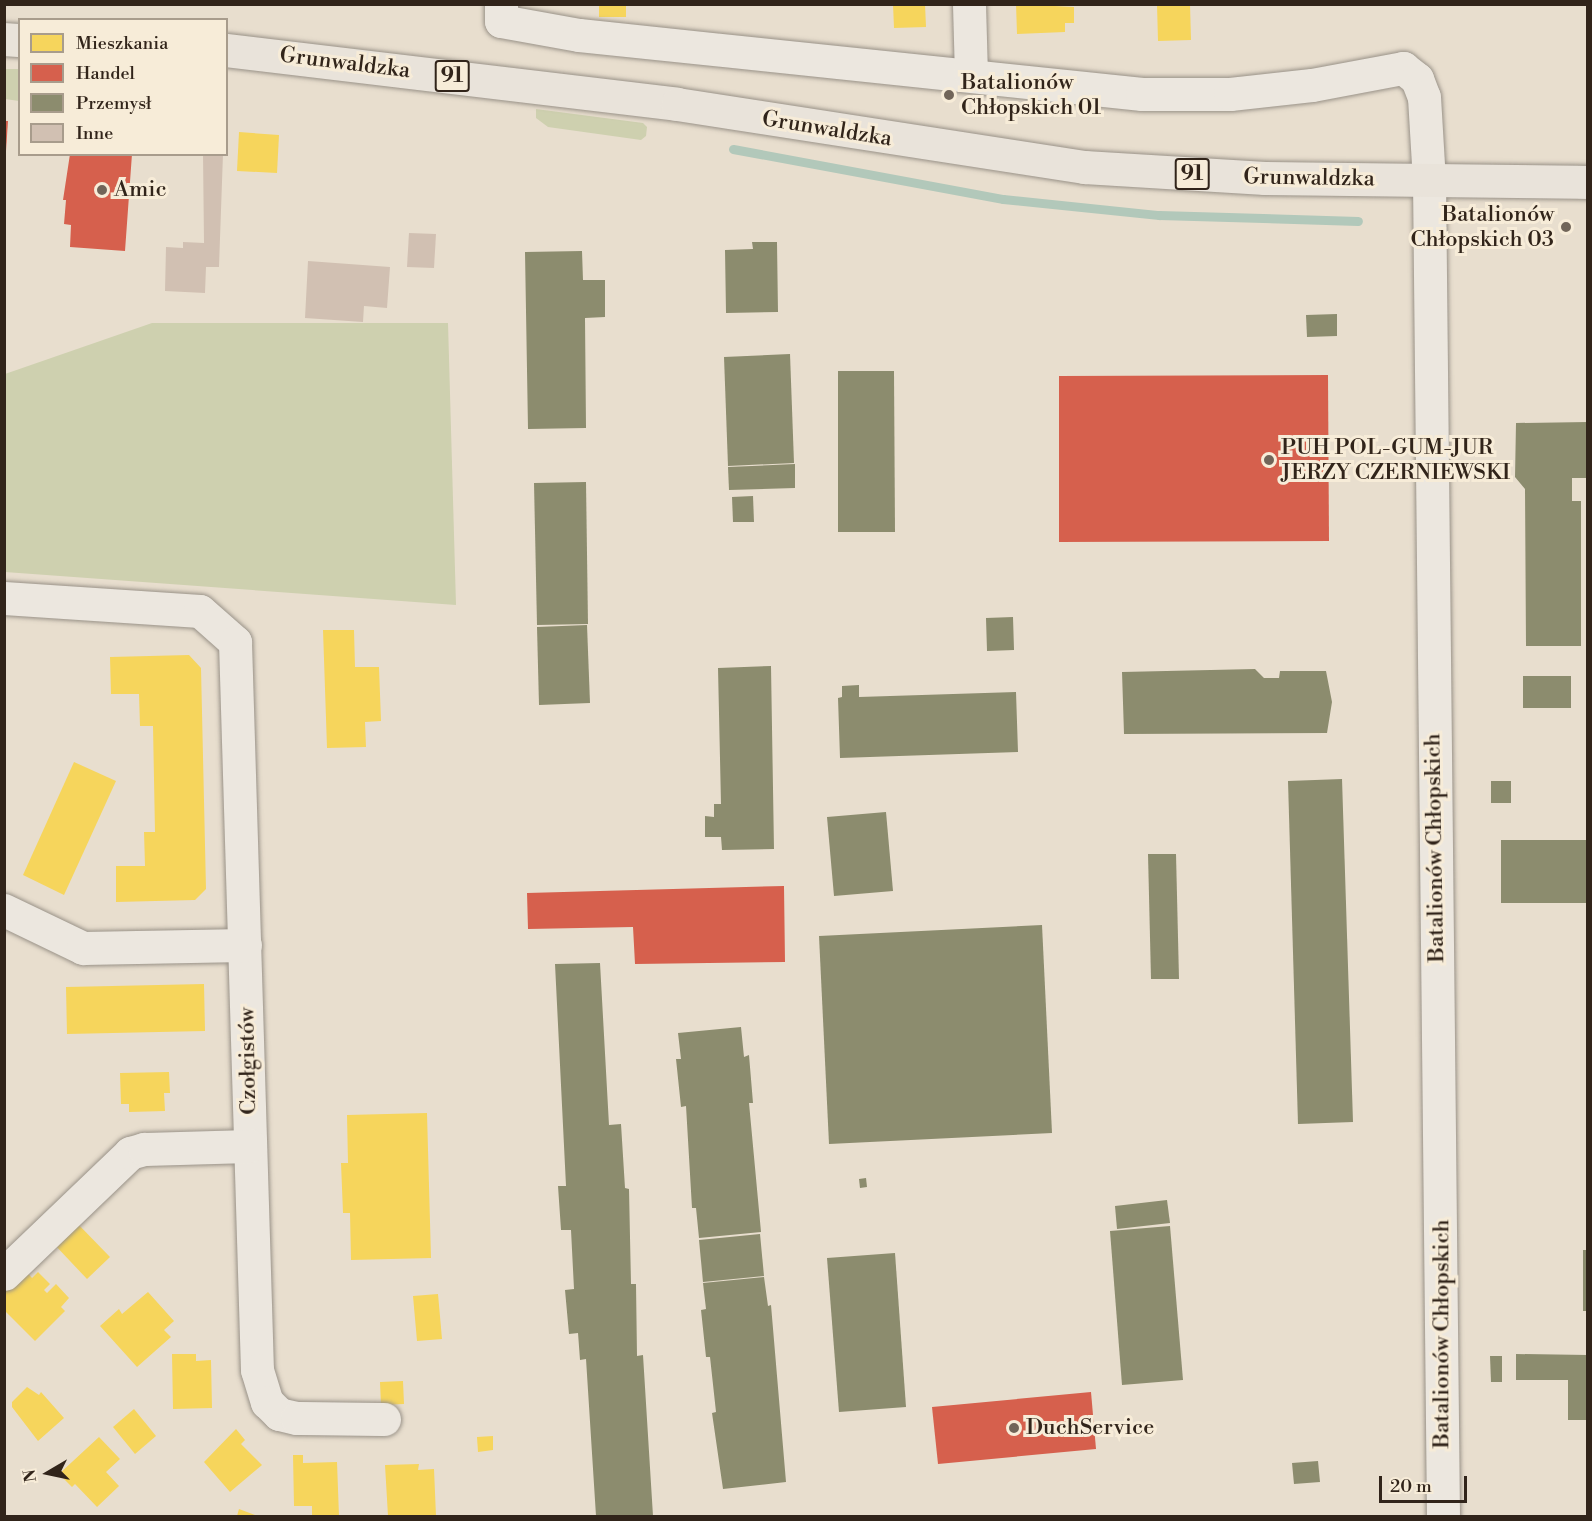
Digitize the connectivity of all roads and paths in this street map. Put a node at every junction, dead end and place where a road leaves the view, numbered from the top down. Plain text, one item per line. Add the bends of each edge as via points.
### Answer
1 (969, 4) edge
2 (501, 13) edge
3 (228, 50) edge
4 (971, 74) junction
5 (1429, 180) junction
6 (1587, 182) edge
7 (4, 598) edge
8 (4, 910) edge
9 (245, 945) junction
10 (250, 1146) junction
11 (4, 1274) edge
12 (384, 1419) dead end
13 (1443, 1516) edge

1 - 4 street
2 - 4 street via 658,45
3 - 5 main road, Grunwaldzka / 91 via 677,104 1084,167 1265,178
4 - 5 street via 1142,94 1230,94 1312,85 1403,68 1417,79 1424,97
5 - 6 main road, Grunwaldzka / 91
5 - 13 street, Batalionów Chłopskich
7 - 9 street, Czołgistów via 200,611 235,642
8 - 9 street via 69,945 83,948
9 - 10 street, Czołgistów
10 - 11 street via 144,1149 130,1153
10 - 12 street, Czołgistów via 257,1370 267,1402 279,1414 297,1418

